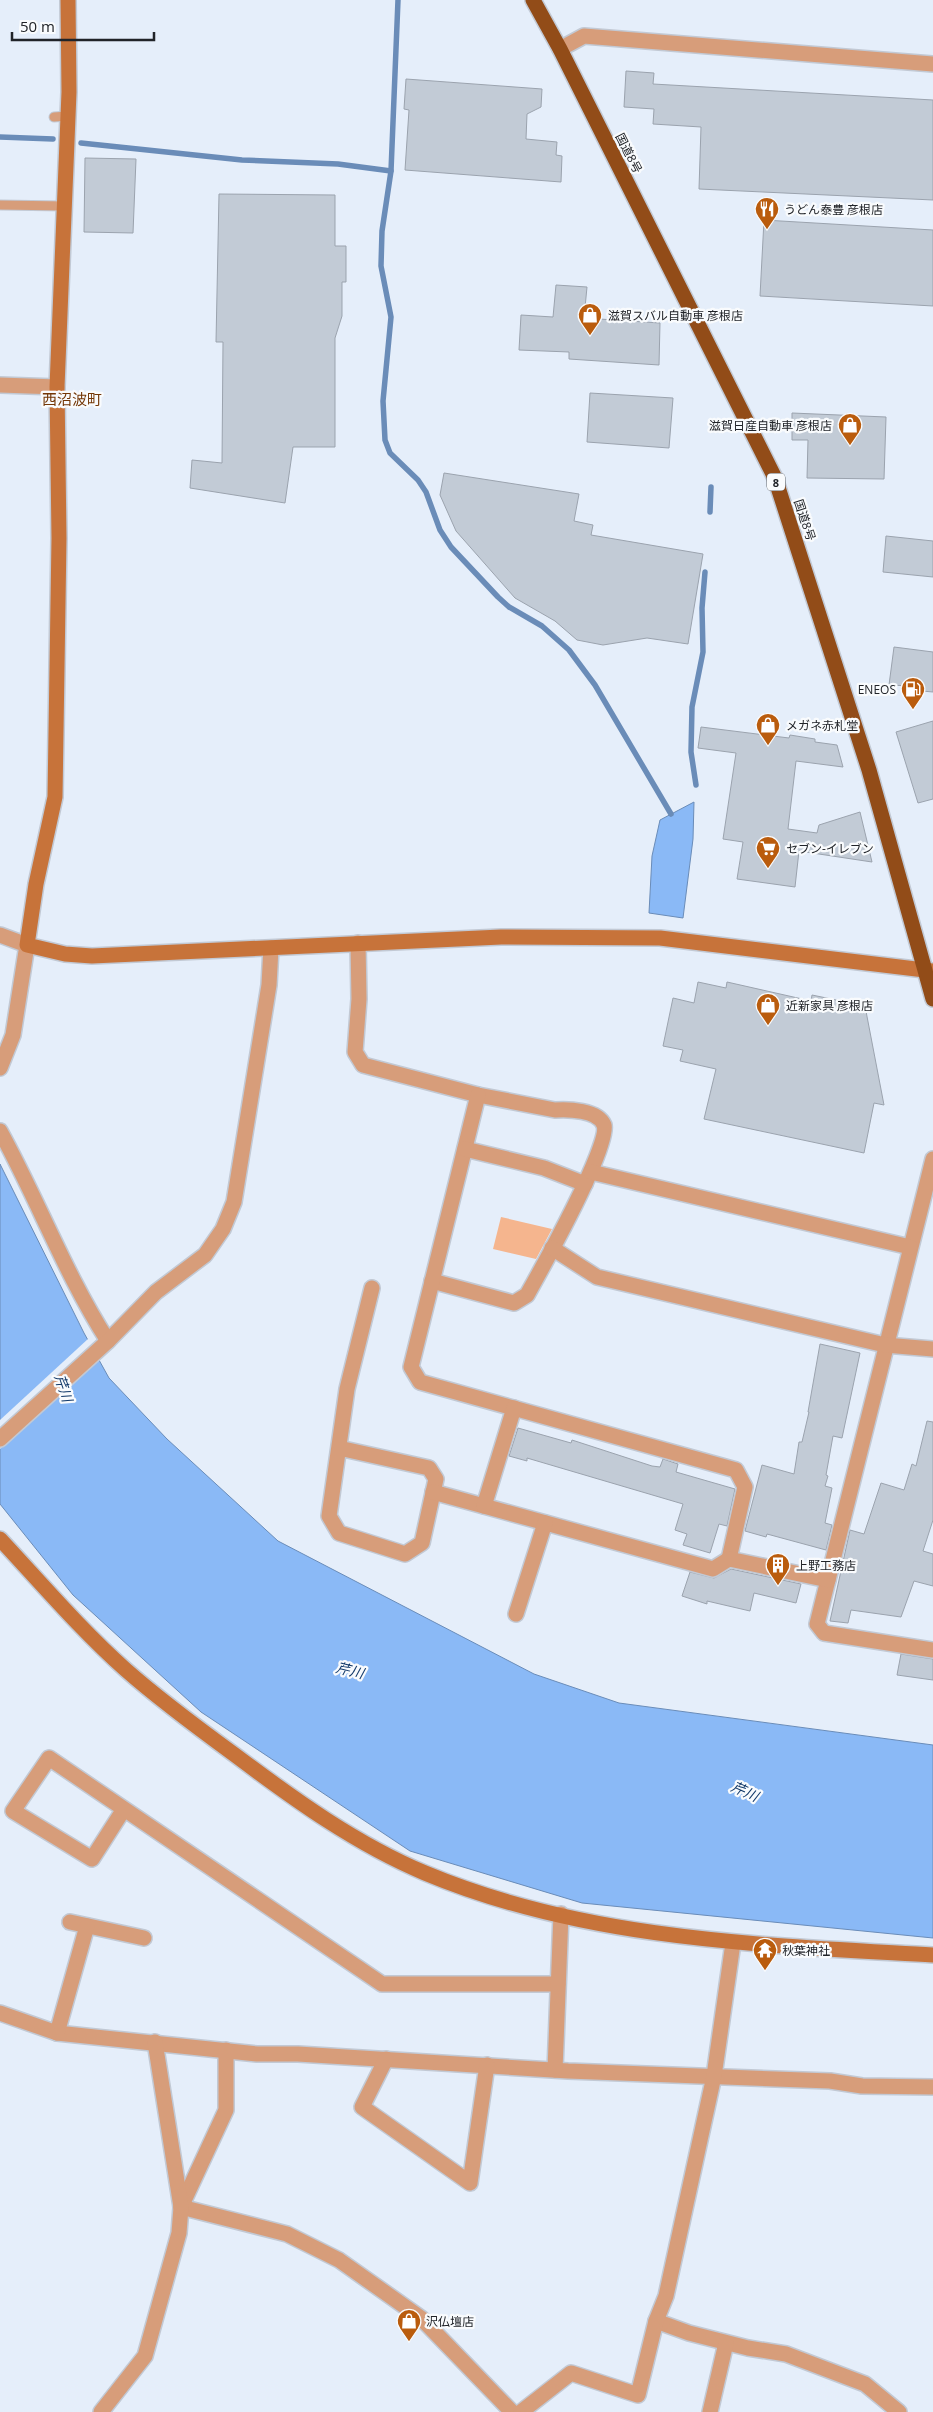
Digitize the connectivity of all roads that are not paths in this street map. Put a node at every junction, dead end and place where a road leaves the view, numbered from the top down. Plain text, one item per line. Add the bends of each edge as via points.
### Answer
1 (68, 0) edge
2 (533, 0) edge
3 (560, 49) junction
4 (933, 64) edge
5 (0, 205) edge
6 (64, 206) junction
7 (0, 385) edge
8 (57, 387) junction
9 (0, 935) edge
10 (358, 944) junction
11 (27, 945) junction
12 (271, 948) junction
13 (929, 970) edge
14 (933, 998) edge
15 (0, 1068) edge
16 (478, 1095) junction
17 (0, 1131) edge
18 (465, 1149) junction
19 (933, 1159) edge
20 (588, 1178) junction
21 (910, 1247) junction
22 (552, 1248) junction
23 (432, 1281) junction
24 (372, 1288) dead end
25 (885, 1345) junction
26 (102, 1346) junction
27 (933, 1350) edge
28 (514, 1408) junction
29 (0, 1439) edge
30 (339, 1448) junction
31 (433, 1492) junction
32 (484, 1506) junction
33 (545, 1523) junction
34 (0, 1539) edge
35 (729, 1560) junction
36 (828, 1580) junction
37 (516, 1614) dead end
38 (933, 1650) edge
39 (124, 1809) junction
40 (561, 1914) junction
41 (70, 1922) dead end
42 (87, 1926) junction
43 (144, 1938) dead end
44 (733, 1943) junction
45 (933, 1955) edge
46 (558, 1984) junction
47 (0, 2013) edge
48 (57, 2033) junction
49 (155, 2042) junction
50 (226, 2050) junction
51 (386, 2059) junction
52 (487, 2065) junction
53 (555, 2070) junction
54 (714, 2076) junction
55 (933, 2087) edge
56 (181, 2207) junction
57 (656, 2322) junction
58 (726, 2343) junction
59 (101, 2412) edge
60 (512, 2412) edge
61 (521, 2412) edge
62 (710, 2412) edge
63 (898, 2412) edge

1 - 6 street via 61,117
2 - 3 highway, 国道8号 / 8
3 - 4 street via 584,36
3 - 13 highway, 国道8号 / 8 via 775,478
5 - 6 lane
6 - 8 street
7 - 8 street
8 - 11 street via 59,548 55,797
9 - 11 street
10 - 12 street
10 - 13 street via 501,937 668,939
10 - 16 street via 359,999 355,1052 363,1066
11 - 12 street via 64,954 92,956
11 - 15 street via 13,1035
12 - 26 street via 269,985 234,1202 223,1229 205,1255 156,1292
13 - 14 highway, 国道8号 / 8
16 - 18 street
16 - 20 street via 555,1110 567,1109 601,1120 605,1133
17 - 26 street via 89,1311
18 - 20 street
18 - 23 street
19 - 21 street
20 - 21 street
20 - 22 street
21 - 25 street
22 - 23 street via 527,1295 514,1303
22 - 25 street via 597,1277
23 - 28 street via 411,1367 420,1382
24 - 30 street via 347,1389
25 - 27 street
25 - 36 street
26 - 29 street
28 - 32 street
28 - 35 street via 736,1470 745,1487
30 - 31 street via 429,1468 436,1478
30 - 31 street via 328,1516 339,1533 405,1554 422,1543
31 - 32 street
32 - 33 street
33 - 35 street via 713,1569
33 - 37 street
34 - 40 street via 125,1669 301,1804 378,1850 426,1873 508,1901
35 - 36 street
36 - 38 street via 817,1624 824,1633
39 - 39 street via 49,1758 13,1811 92,1859
39 - 46 street via 382,1984
40 - 44 street via 642,1931
40 - 46 street
41 - 42 street
42 - 43 street
42 - 48 street
44 - 45 street
44 - 54 street
46 - 53 street
47 - 48 street
48 - 49 street
49 - 50 street
49 - 56 street
50 - 51 street
50 - 56 street via 226,2110
51 - 52 street
51 - 52 street via 362,2107 470,2183
52 - 53 street
53 - 54 street
54 - 55 street via 830,2081 862,2086
54 - 57 street via 666,2296
56 - 59 street via 179,2233 145,2356
56 - 60 street via 287,2234 339,2260 421,2318
57 - 58 street
57 - 61 street via 638,2396 571,2373
58 - 62 street
58 - 63 street via 786,2354 865,2384

